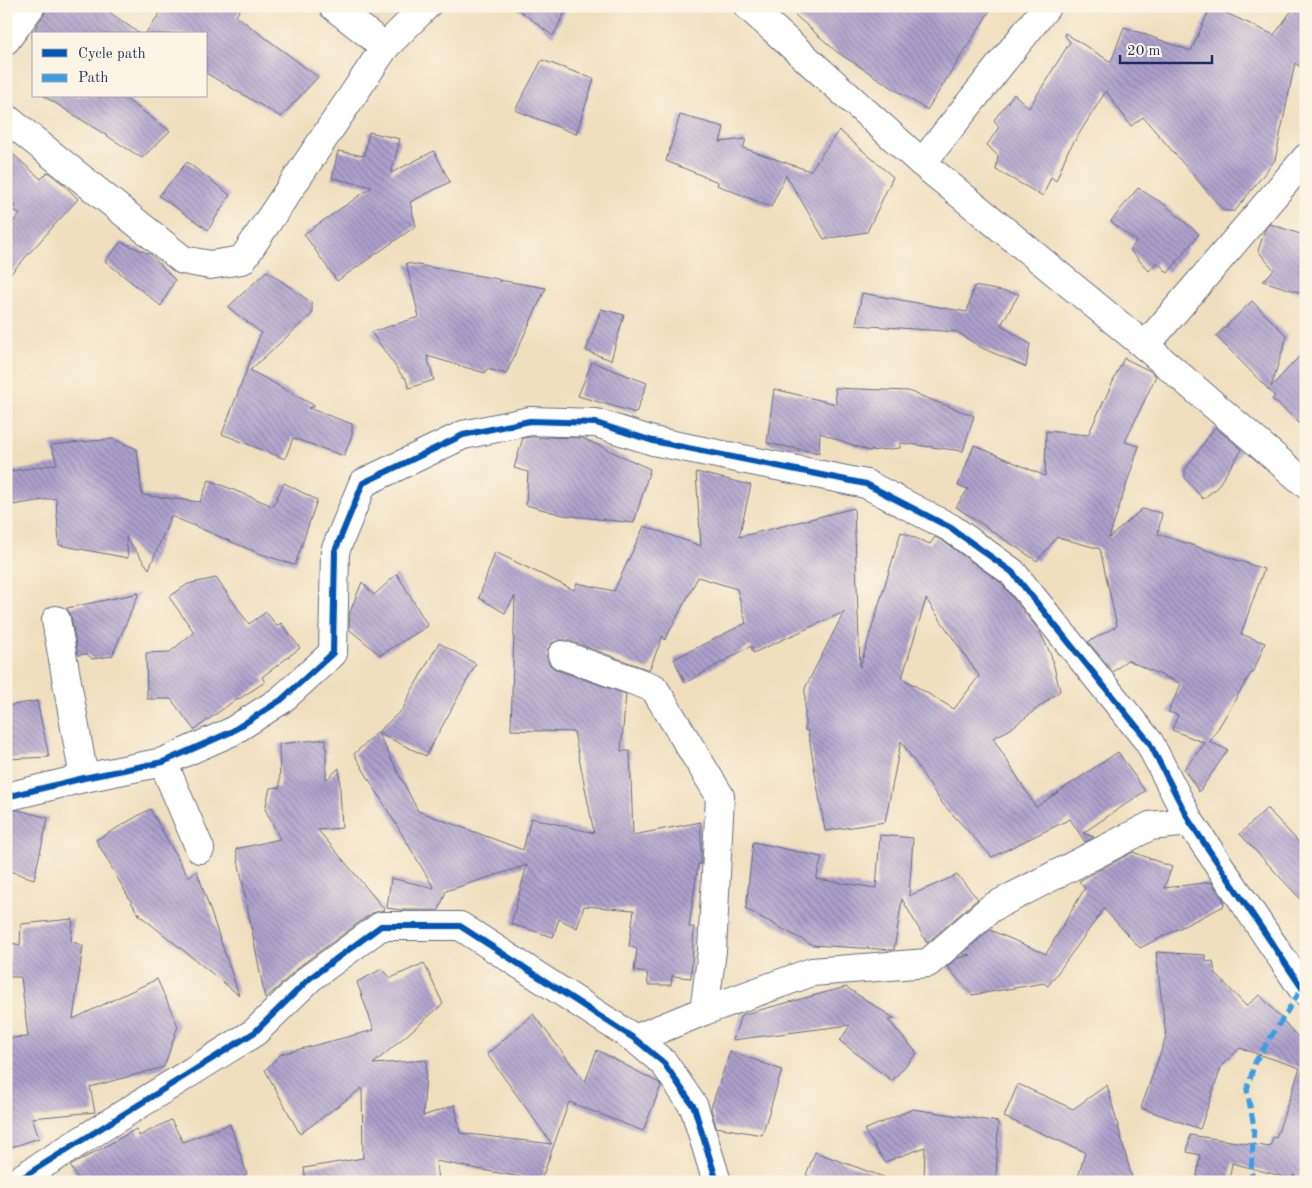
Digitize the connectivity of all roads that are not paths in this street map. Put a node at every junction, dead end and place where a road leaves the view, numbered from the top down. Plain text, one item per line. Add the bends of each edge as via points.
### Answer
1 (31, 6) edge
2 (333, 6) edge
3 (426, 6) edge
4 (1047, 6) edge
5 (750, 7) edge
6 (6, 40) edge
7 (385, 47) junction
8 (6, 118) edge
9 (1306, 158) edge
10 (922, 163) junction
11 (1145, 346) junction
12 (1306, 484) edge
13 (56, 620) dead end
14 (562, 655) dead end
15 (163, 762) junction
16 (84, 778) junction
17 (6, 796) edge
18 (1190, 822) junction
19 (200, 849) dead end
20 (1306, 992) edge
21 (704, 1011) junction
22 (634, 1039) junction
23 (46, 1174) edge
24 (16, 1182) edge
25 (717, 1182) edge

1 - 6 street
2 - 7 street
3 - 7 street
4 - 10 street
5 - 10 street
7 - 8 street via 242,260 210,265 184,260
9 - 11 street
10 - 11 street
11 - 12 street
13 - 16 street
14 - 21 street via 654,688 720,796 712,952
15 - 16 street
15 - 18 street via 231,732 281,700 333,653 335,551 362,483 463,435 530,421 596,423 653,441 866,484 951,528 1012,572 1149,742
15 - 19 street
16 - 17 street
18 - 20 street
18 - 21 street via 1150,826 991,908 928,964 812,972
21 - 22 street
22 - 23 street via 460,926 381,926 310,978 255,1032
22 - 25 street via 664,1063 694,1107
23 - 24 street

